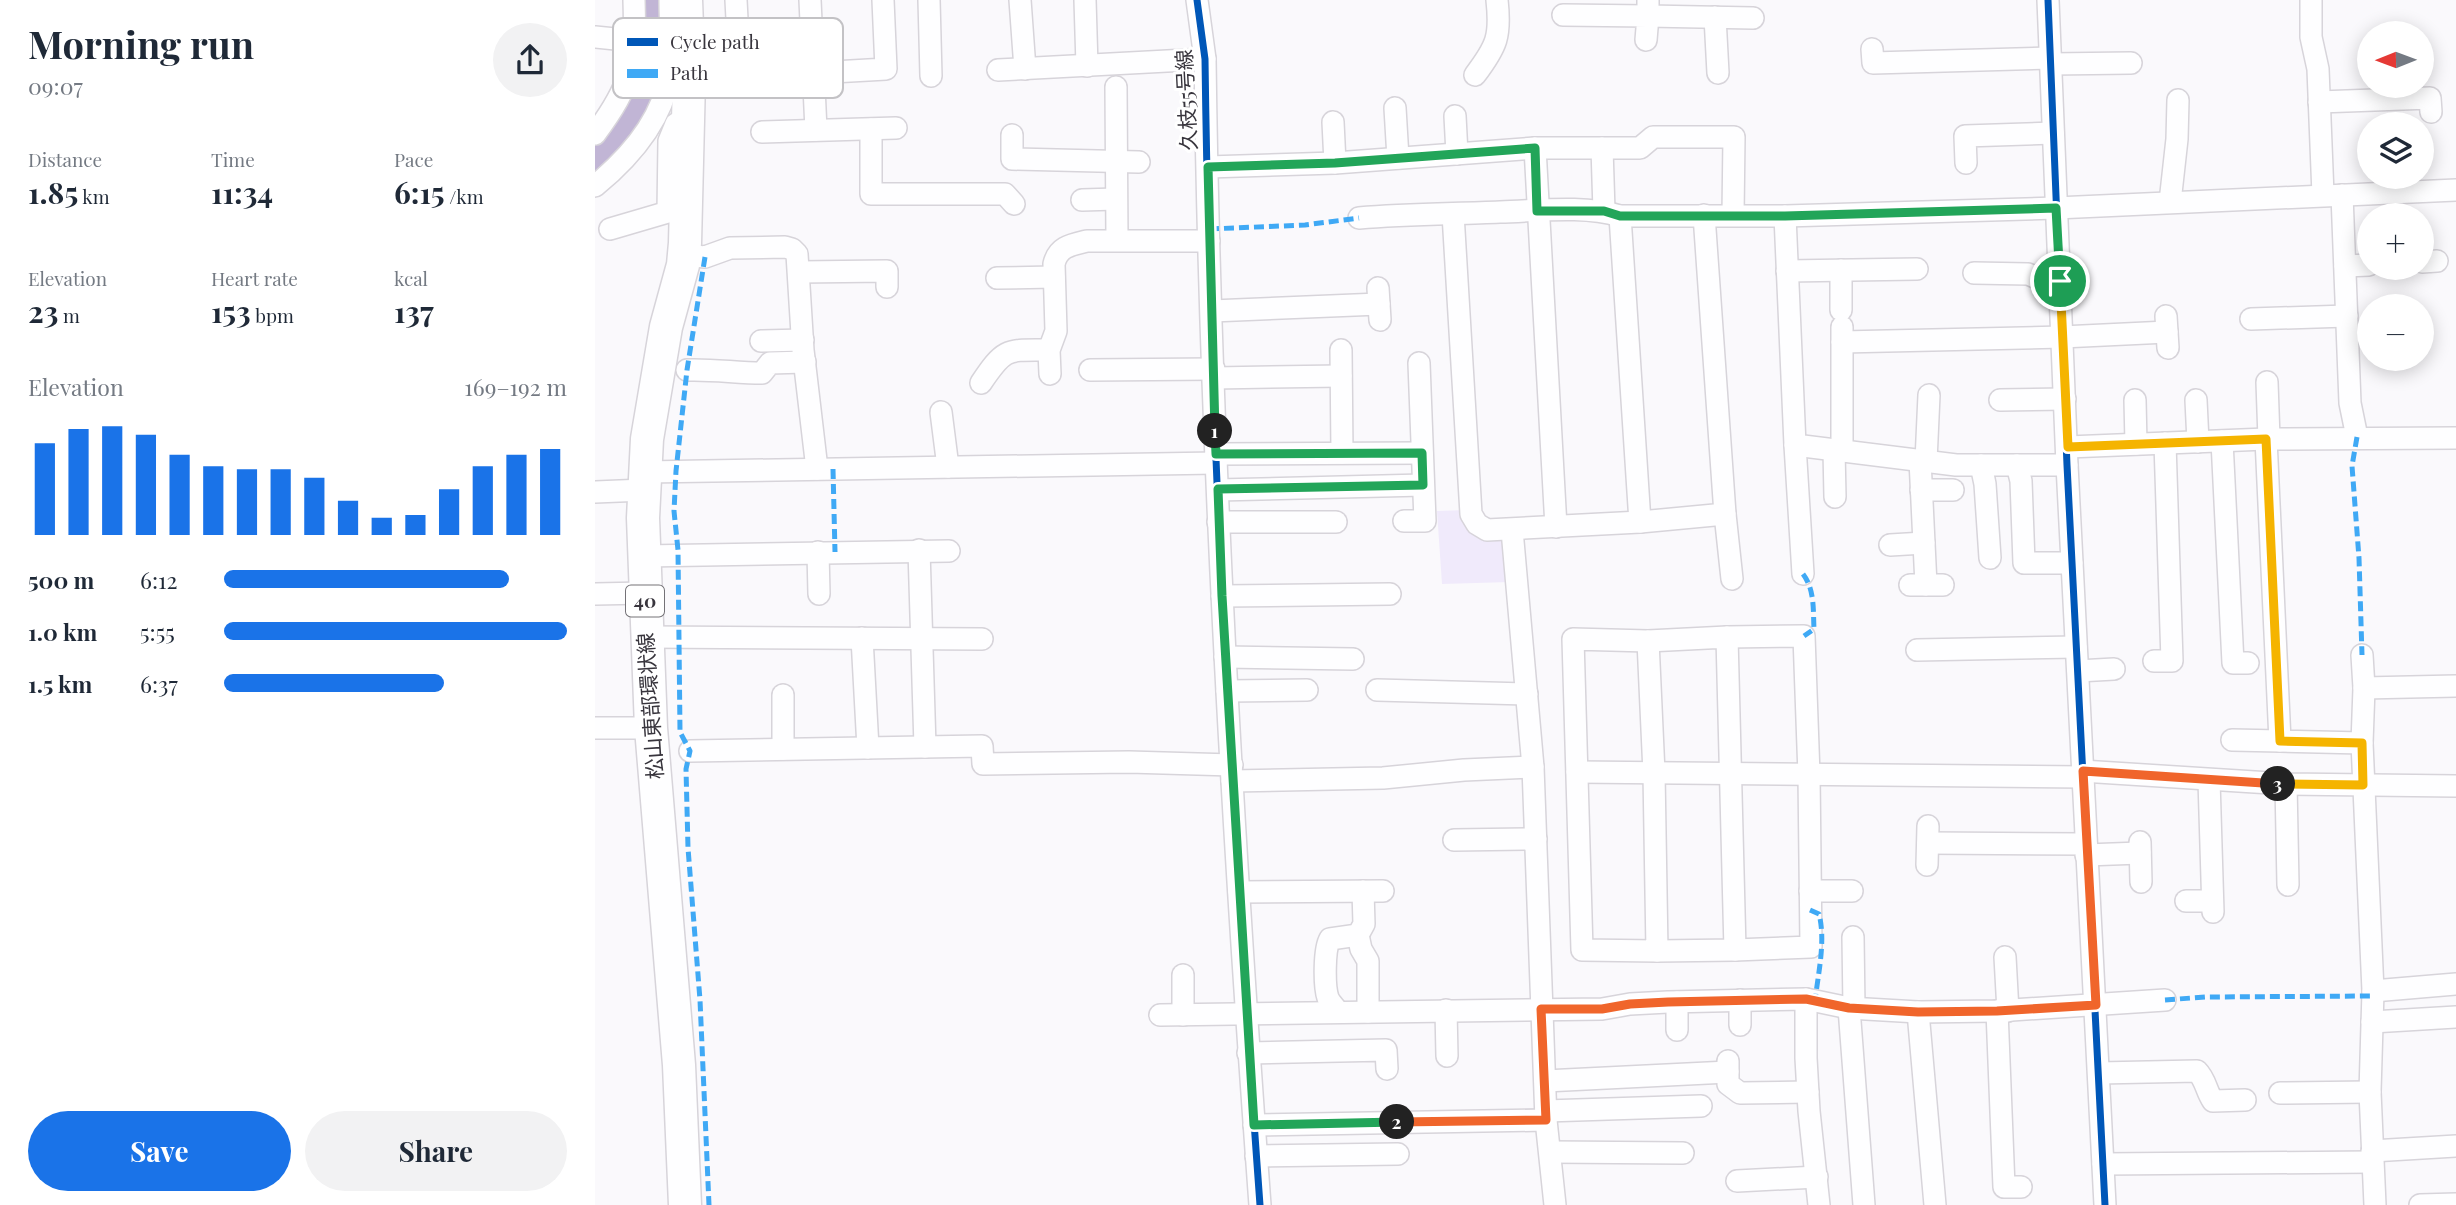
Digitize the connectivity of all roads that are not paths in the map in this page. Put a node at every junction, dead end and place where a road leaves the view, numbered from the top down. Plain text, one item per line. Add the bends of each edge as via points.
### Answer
1 (634, 0) edge
2 (670, 0) edge
3 (686, 0) edge
4 (736, 0) edge
5 (810, 0) edge
6 (883, 0) edge
7 (929, 0) edge
8 (1020, 0) edge
9 (1085, 0) edge
10 (1197, 0) edge
11 (1497, 0) edge
12 (2048, 0) edge
13 (2311, 0) edge
14 (1648, 8) edge
15 (1563, 15) dead end
16 (634, 18) edge
17 (670, 18) edge
18 (687, 18) edge
19 (737, 18) edge
20 (811, 18) edge
21 (1715, 18) junction
22 (1753, 18) dead end
23 (595, 37) edge
24 (613, 39) edge
25 (1646, 40) dead end
26 (1872, 49) dead end
27 (1205, 59) junction
28 (2051, 61) junction
29 (2131, 63) dead end
30 (1087, 66) junction
31 (1025, 69) junction
32 (998, 70) dead end
33 (843, 71) edge
34 (1718, 73) dead end
35 (1475, 75) dead end
36 (931, 76) dead end
37 (1117, 87) dead end
38 (617, 98) edge
39 (663, 98) edge
40 (689, 98) edge
41 (814, 98) edge
42 (2178, 100) dead end
43 (2319, 102) junction
44 (1395, 108) dead end
45 (2431, 112) dead end
46 (1455, 116) dead end
47 (688, 118) junction
48 (1333, 122) dead end
49 (896, 128) dead end
50 (871, 129) junction
51 (815, 130) junction
52 (762, 132) dead end
53 (2053, 133) junction
54 (595, 134) edge
55 (1012, 135) dead end
56 (1535, 148) junction
57 (1602, 148) junction
58 (1457, 154) junction
59 (1398, 158) junction
60 (1116, 162) junction
61 (1139, 162) dead end
62 (1335, 163) junction
63 (1966, 163) dead end
64 (1208, 167) junction
65 (595, 186) edge
66 (2456, 190) edge
67 (2332, 195) junction
68 (1116, 199) junction
69 (1082, 200) dead end
70 (2170, 202) junction
71 (1014, 204) dead end
72 (2056, 208) junction
73 (1537, 211) junction
74 (1612, 213) junction
75 (1453, 214) junction
76 (1704, 215) junction
77 (1733, 215) junction
78 (1785, 216) junction
79 (1359, 218) dead end
80 (610, 229) dead end
81 (1117, 240) junction
82 (1209, 242) junction
83 (684, 255) junction
84 (2345, 266) junction
85 (2357, 266) edge
86 (1917, 269) dead end
87 (1841, 270) junction
88 (1787, 271) junction
89 (799, 272) junction
90 (1974, 273) dead end
91 (1055, 277) junction
92 (997, 278) dead end
93 (2060, 281) junction
94 (887, 287) dead end
95 (1379, 304) dead end
96 (1212, 311) junction
97 (2347, 316) junction
98 (2251, 319) dead end
99 (1841, 326) junction
100 (2167, 332) dead end
101 (2063, 337) junction
102 (803, 340) junction
103 (761, 341) dead end
104 (1049, 350) junction
105 (1341, 351) dead end
106 (805, 362) junction
107 (1419, 363) dead end
108 (687, 370) dead end
109 (1090, 370) dead end
110 (1049, 374) dead end
111 (1214, 374) junction
112 (1341, 376) junction
113 (2267, 382) dead end
114 (981, 383) dead end
115 (1929, 395) dead end
116 (2066, 399) junction
117 (2000, 400) dead end
118 (2135, 400) dead end
119 (2196, 400) dead end
120 (941, 412) dead end
121 (2357, 437) junction
122 (2456, 438) edge
123 (2268, 439) junction
124 (2222, 441) junction
125 (2198, 442) junction
126 (2165, 443) junction
127 (2136, 444) junction
128 (1795, 445) junction
129 (1838, 450) junction
130 (1342, 453) junction
131 (1422, 453) junction
132 (2068, 456) junction
133 (1216, 458) junction
134 (1923, 461) junction
135 (1981, 465) junction
136 (2017, 465) junction
137 (949, 467) junction
138 (817, 470) junction
139 (644, 481) junction
140 (1423, 485) junction
141 (1218, 489) junction
142 (1921, 490) junction
143 (1953, 490) dead end
144 (595, 492) edge
145 (1835, 496) dead end
146 (1725, 514) junction
147 (1404, 521) dead end
148 (1218, 522) junction
149 (1336, 522) dead end
150 (1640, 522) junction
151 (1556, 527) junction
152 (1512, 530) junction
153 (1923, 543) junction
154 (1890, 545) dead end
155 (919, 550) junction
156 (949, 551) dead end
157 (818, 552) junction
158 (644, 556) junction
159 (1990, 558) dead end
160 (2072, 563) junction
161 (1803, 574) dead end
162 (1732, 579) dead end
163 (1926, 585) dead end
164 (645, 593) junction
165 (595, 594) edge
166 (819, 594) dead end
167 (1390, 594) dead end
168 (1222, 596) junction
169 (647, 637) junction
170 (1727, 637) junction
171 (862, 638) junction
172 (922, 638) junction
173 (982, 639) dead end
174 (1648, 641) junction
175 (2076, 647) junction
176 (1917, 651) dead end
177 (2362, 655) dead end
178 (1225, 657) junction
179 (1353, 659) dead end
180 (2154, 661) dead end
181 (2248, 663) dead end
182 (2115, 669) dead end
183 (2078, 671) junction
184 (2456, 686) edge
185 (2364, 688) junction
186 (1307, 690) dead end
187 (1377, 690) dead end
188 (1227, 691) junction
189 (1527, 694) junction
190 (783, 695) dead end
191 (595, 728) edge
192 (651, 728) junction
193 (2232, 740) dead end
194 (2280, 741) junction
195 (2362, 743) junction
196 (925, 747) junction
197 (868, 748) junction
198 (783, 749) junction
199 (690, 751) dead end
200 (1533, 767) junction
201 (1577, 772) junction
202 (1232, 773) junction
203 (1654, 773) junction
204 (1729, 774) junction
205 (2083, 774) junction
206 (1809, 775) junction
207 (2209, 780) junction
208 (2286, 784) junction
209 (2363, 785) junction
210 (2456, 786) edge
211 (1536, 839) junction
212 (1454, 841) dead end
213 (2086, 849) junction
214 (1927, 864) dead end
215 (2141, 882) dead end
216 (2287, 886) dead end
217 (1810, 891) junction
218 (1852, 891) dead end
219 (1239, 892) junction
220 (2186, 901) dead end
221 (1358, 935) junction
222 (1853, 937) dead end
223 (1735, 950) junction
224 (1657, 951) junction
225 (2005, 957) dead end
226 (1183, 975) dead end
227 (2456, 984) edge
228 (2373, 991) junction
229 (1806, 999) junction
230 (1740, 1000) junction
231 (2165, 1000) dead end
232 (1677, 1002) junction
233 (2096, 1005) junction
234 (1852, 1008) junction
235 (1541, 1009) junction
236 (1447, 1010) junction
237 (2003, 1011) junction
238 (1338, 1012) junction
239 (1368, 1012) junction
240 (1918, 1012) junction
241 (1246, 1014) junction
242 (1160, 1015) dead end
243 (1183, 1015) junction
244 (2456, 1017) edge
245 (2372, 1022) junction
246 (1740, 1025) dead end
247 (1677, 1030) dead end
248 (1248, 1053) junction
249 (1447, 1056) dead end
250 (1387, 1069) dead end
251 (2099, 1073) junction
252 (1545, 1081) junction
253 (1808, 1092) junction
254 (2369, 1092) junction
255 (2280, 1093) dead end
256 (2245, 1100) dead end
257 (1701, 1106) dead end
258 (1546, 1115) junction
259 (1254, 1125) junction
260 (2456, 1146) edge
261 (1550, 1152) junction
262 (1683, 1153) dead end
263 (1398, 1154) dead end
264 (1256, 1156) junction
265 (2372, 1156) junction
266 (2103, 1164) junction
267 (1818, 1177) junction
268 (1737, 1181) dead end
269 (2021, 1187) dead end
270 (2456, 1204) edge
271 (685, 1205) edge
272 (1260, 1205) edge
273 (1555, 1205) edge
274 (1819, 1205) edge
275 (1864, 1205) edge
276 (1935, 1205) edge
277 (2105, 1205) edge
278 (2375, 1205) edge
279 (2420, 1205) edge

1 - 16 street
2 - 17 street
3 - 18 main road, 松山東部環状線 / 40
4 - 19 street
5 - 20 street
6 - 33 street via 886,69
7 - 36 street
8 - 31 street
9 - 30 street
10 - 27 street, 久枝55号線
11 - 35 street via 1500,24 1493,52
12 - 28 street
13 - 43 street
14 - 15 street
14 - 21 street
14 - 25 street
21 - 22 street
21 - 34 street
23 - 24 street
26 - 28 street via 1873,63 1953,68
27 - 30 street
27 - 64 street, 久枝55号線
28 - 29 street
28 - 53 street
30 - 31 street
31 - 32 street
37 - 60 street
38 - 54 street
39 - 65 street via 624,160
40 - 47 main road, 松山東部環状線 / 40
41 - 51 street
42 - 70 street
43 - 45 street via 2430,98
43 - 67 street via 2311,131
44 - 59 street
46 - 58 street
47 - 80 street via 676,124 669,141 668,212
47 - 83 main road, 松山東部環状線 / 40
48 - 62 street
49 - 50 street
50 - 51 street
50 - 71 street via 871,194 1005,194
51 - 52 street
53 - 63 street via 1965,136
53 - 72 street
55 - 60 street via 1012,159
56 - 57 street
56 - 58 street
56 - 73 street
57 - 74 street
57 - 77 street via 1640,148 1653,137 1734,137
58 - 59 street
59 - 62 street
60 - 61 street
60 - 68 street
62 - 64 street
64 - 82 street, 久枝55号線
66 - 67 street
67 - 70 street
67 - 84 street
68 - 69 street
68 - 81 street
70 - 72 street
72 - 78 street
72 - 93 street
73 - 74 street
73 - 75 street
73 - 151 street
74 - 76 street
74 - 150 street
75 - 79 street
75 - 152 street via 1471,514 1487,530
76 - 77 street
76 - 146 street
77 - 78 street
78 - 88 street
81 - 82 street
81 - 91 street via 1067,246 1057,254
82 - 96 street, 久枝55号線
83 - 89 street via 705,257 730,248 792,248
83 - 139 main road, 松山東部環状線 / 40 via 666,327
84 - 85 street
84 - 97 street
86 - 87 street
87 - 88 street
87 - 99 street
88 - 128 street
89 - 94 street via 887,271
89 - 102 street
90 - 93 street via 2028,274
91 - 92 street
91 - 104 street via 1056,331
93 - 101 street
95 - 96 street
96 - 111 street, 久枝55号線
97 - 98 street
97 - 121 street via 2350,403
99 - 101 street
99 - 129 street
100 - 101 street
101 - 116 street
102 - 103 street
102 - 106 street
104 - 110 street
104 - 114 street via 1007,352 997,358
105 - 112 street
106 - 108 street via 770,363 762,373
106 - 138 street
107 - 131 street
109 - 111 street
111 - 112 street
111 - 133 street, 久枝55号線
112 - 130 street
113 - 123 street
115 - 134 street
116 - 117 street
116 - 132 street
118 - 127 street
119 - 125 street
120 - 137 street
121 - 122 street
121 - 123 street
123 - 124 street
123 - 194 street
124 - 125 street
124 - 181 street via 2233,663
125 - 126 street
126 - 127 street
126 - 180 street via 2172,661
127 - 132 street
128 - 129 street
128 - 161 street
129 - 134 street
129 - 145 street
130 - 131 street
130 - 133 street
131 - 140 street
132 - 136 street
132 - 160 street
133 - 137 street
133 - 141 street, 久枝55号線
134 - 135 street
134 - 142 street
135 - 136 street
135 - 159 street
136 - 160 street via 2024,563
137 - 138 street
138 - 139 street
139 - 144 street
139 - 158 main road, 松山東部環状線 / 40
140 - 141 street
140 - 147 street via 1425,521
141 - 148 street, 久枝55号線
142 - 143 street
142 - 153 street
146 - 150 street
146 - 162 street
148 - 149 street
148 - 168 street, 久枝55号線
150 - 151 street
151 - 152 street
152 - 189 street
153 - 154 street
153 - 163 street
155 - 156 street
155 - 157 street
155 - 172 street
157 - 158 street
157 - 166 street
158 - 164 main road, 松山東部環状線 / 40
160 - 175 street
164 - 165 street
164 - 169 main road, 松山東部環状線 / 40
167 - 168 street via 1325,603
168 - 178 street, 久枝55号線
169 - 171 street
169 - 192 main road, 松山東部環状線 / 40
170 - 174 street
170 - 204 street
170 - 206 street via 1804,636
171 - 172 street
171 - 197 street
172 - 173 street
172 - 196 street
174 - 201 street via 1573,639
174 - 203 street
175 - 176 street
175 - 183 street
177 - 185 street
178 - 179 street
178 - 188 street, 久枝55号線
182 - 183 street
183 - 205 street
184 - 185 street
185 - 195 street
186 - 188 street
187 - 189 street
188 - 202 street, 久枝55号線
189 - 200 street
190 - 198 street
191 - 192 street
192 - 271 main road, 松山東部環状線 / 40 via 679,1065
193 - 194 street
194 - 195 street
195 - 209 street
196 - 197 street
196 - 202 street via 982,746 983,764 1129,762
197 - 198 street
198 - 199 street
200 - 202 street via 1383,778
200 - 211 street
201 - 203 street
201 - 224 street via 1582,950
202 - 219 street, 久枝55号線
203 - 204 street
203 - 224 street
204 - 206 street
204 - 223 street
205 - 206 street
205 - 207 street
205 - 213 street
206 - 217 street
207 - 208 street
207 - 220 street via 2212,907
208 - 209 street
208 - 216 street
209 - 210 street
209 - 228 street
211 - 212 street
211 - 235 street
213 - 214 street via 1928,835
213 - 215 street via 2140,847
213 - 233 street
217 - 218 street
217 - 223 street via 1811,947
219 - 221 street via 1373,891
219 - 241 street, 久枝55号線
221 - 238 street via 1330,939 1325,946 1326,990
221 - 239 street via 1368,961
222 - 234 street
223 - 224 street
225 - 237 street
226 - 243 street
227 - 228 street
228 - 245 street
229 - 230 street
229 - 234 street
229 - 253 street
230 - 232 street
230 - 246 street
231 - 233 street
232 - 235 street
232 - 247 street
233 - 237 street
233 - 251 street
234 - 240 street
234 - 275 street
235 - 236 street
235 - 252 street
236 - 239 street
236 - 249 street
237 - 240 street
237 - 269 street via 2004,1187
238 - 239 street
238 - 241 street
240 - 276 street
241 - 243 street
241 - 248 street, 久枝55号線
242 - 243 street
244 - 245 street
245 - 254 street
248 - 250 street via 1386,1050
248 - 259 street, 久枝55号線
251 - 256 street via 2197,1071 2213,1101
251 - 266 street
252 - 253 street via 1728,1066 1728,1084 1740,1093
252 - 258 street
253 - 267 street
254 - 255 street
254 - 265 street
257 - 258 street
258 - 259 street
258 - 261 street
259 - 264 street, 久枝55号線
260 - 265 street
261 - 262 street
261 - 273 street
263 - 264 street
264 - 272 street, 久枝55号線
265 - 266 street
265 - 278 street
266 - 277 street
267 - 268 street
267 - 274 street
270 - 279 street

